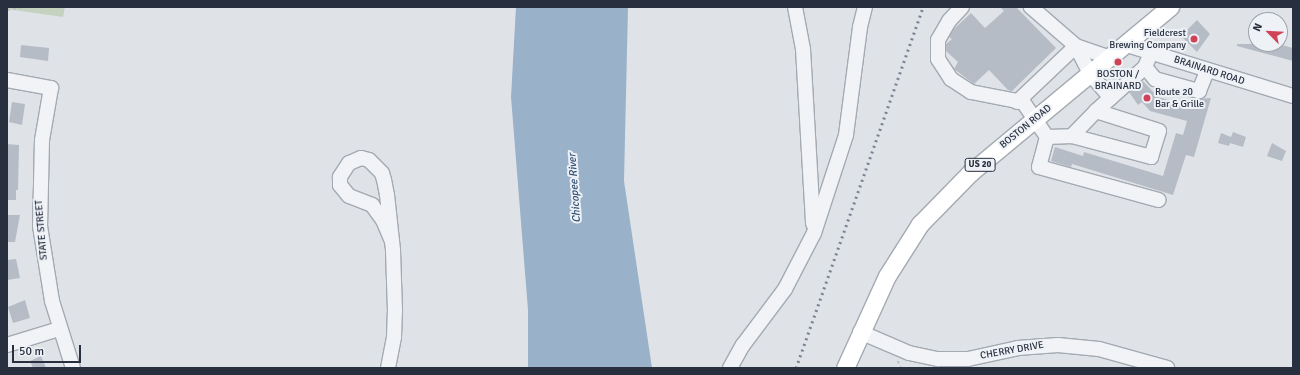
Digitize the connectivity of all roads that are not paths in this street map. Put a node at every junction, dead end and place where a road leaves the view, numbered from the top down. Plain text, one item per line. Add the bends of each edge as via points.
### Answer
1 (795, 7) edge
2 (865, 7) edge
3 (962, 7) edge
4 (1031, 7) edge
5 (1170, 7) edge
6 (1127, 45) junction
7 (1076, 46) junction
8 (1150, 53) junction
9 (1111, 58) junction
10 (1145, 67) junction
11 (1207, 70) junction
12 (1091, 75) junction
13 (7, 80) edge
14 (1293, 96) edge
15 (1111, 98) junction
16 (1017, 102) junction
17 (1096, 111) junction
18 (1034, 121) junction
19 (1072, 136) junction
20 (1047, 137) junction
21 (1159, 200) dead end
22 (811, 240) junction
23 (392, 241) junction
24 (59, 329) junction
25 (860, 332) junction
26 (7, 345) edge
27 (73, 368) edge
28 (388, 368) edge
29 (730, 368) edge
30 (845, 368) edge
31 (1167, 368) edge

1 - 22 street via 803,49 813,211
2 - 22 street via 860,27 846,135
3 - 16 street via 949,21 938,40 938,59 951,79 971,92
4 - 7 street
5 - 6 main road, BOSTON ROAD / US 20
6 - 8 street, BRAINARD ROAD
6 - 9 main road, BOSTON ROAD / US 20
7 - 9 street
7 - 12 street
7 - 16 street
8 - 10 street
8 - 11 street, BRAINARD ROAD
9 - 12 main road, BOSTON ROAD / US 20
10 - 11 street via 1155,79 1199,92
10 - 15 street
11 - 14 street, BRAINARD ROAD
12 - 15 street
12 - 18 main road, BOSTON ROAD / US 20
13 - 24 street, STATE STREET via 51,88 42,140 39,201 43,249
15 - 17 street
16 - 18 street via 1026,104
17 - 19 street
17 - 19 street via 1159,131 1151,157
18 - 20 street
18 - 25 main road, BOSTON ROAD / US 20 via 971,172 920,224 887,276
19 - 20 street
20 - 21 street via 1039,166
22 - 29 street via 785,288 743,345
23 - 23 street via 382,173 368,160 361,158 349,163 340,176 340,185 349,196 372,205 383,220
23 - 28 street via 395,311 394,337
24 - 26 street
24 - 27 street, STATE STREET
25 - 30 main road, BOSTON ROAD / US 20
25 - 31 street, CHERRY DRIVE via 909,353 938,359 968,359 1018,348 1058,344 1099,349

